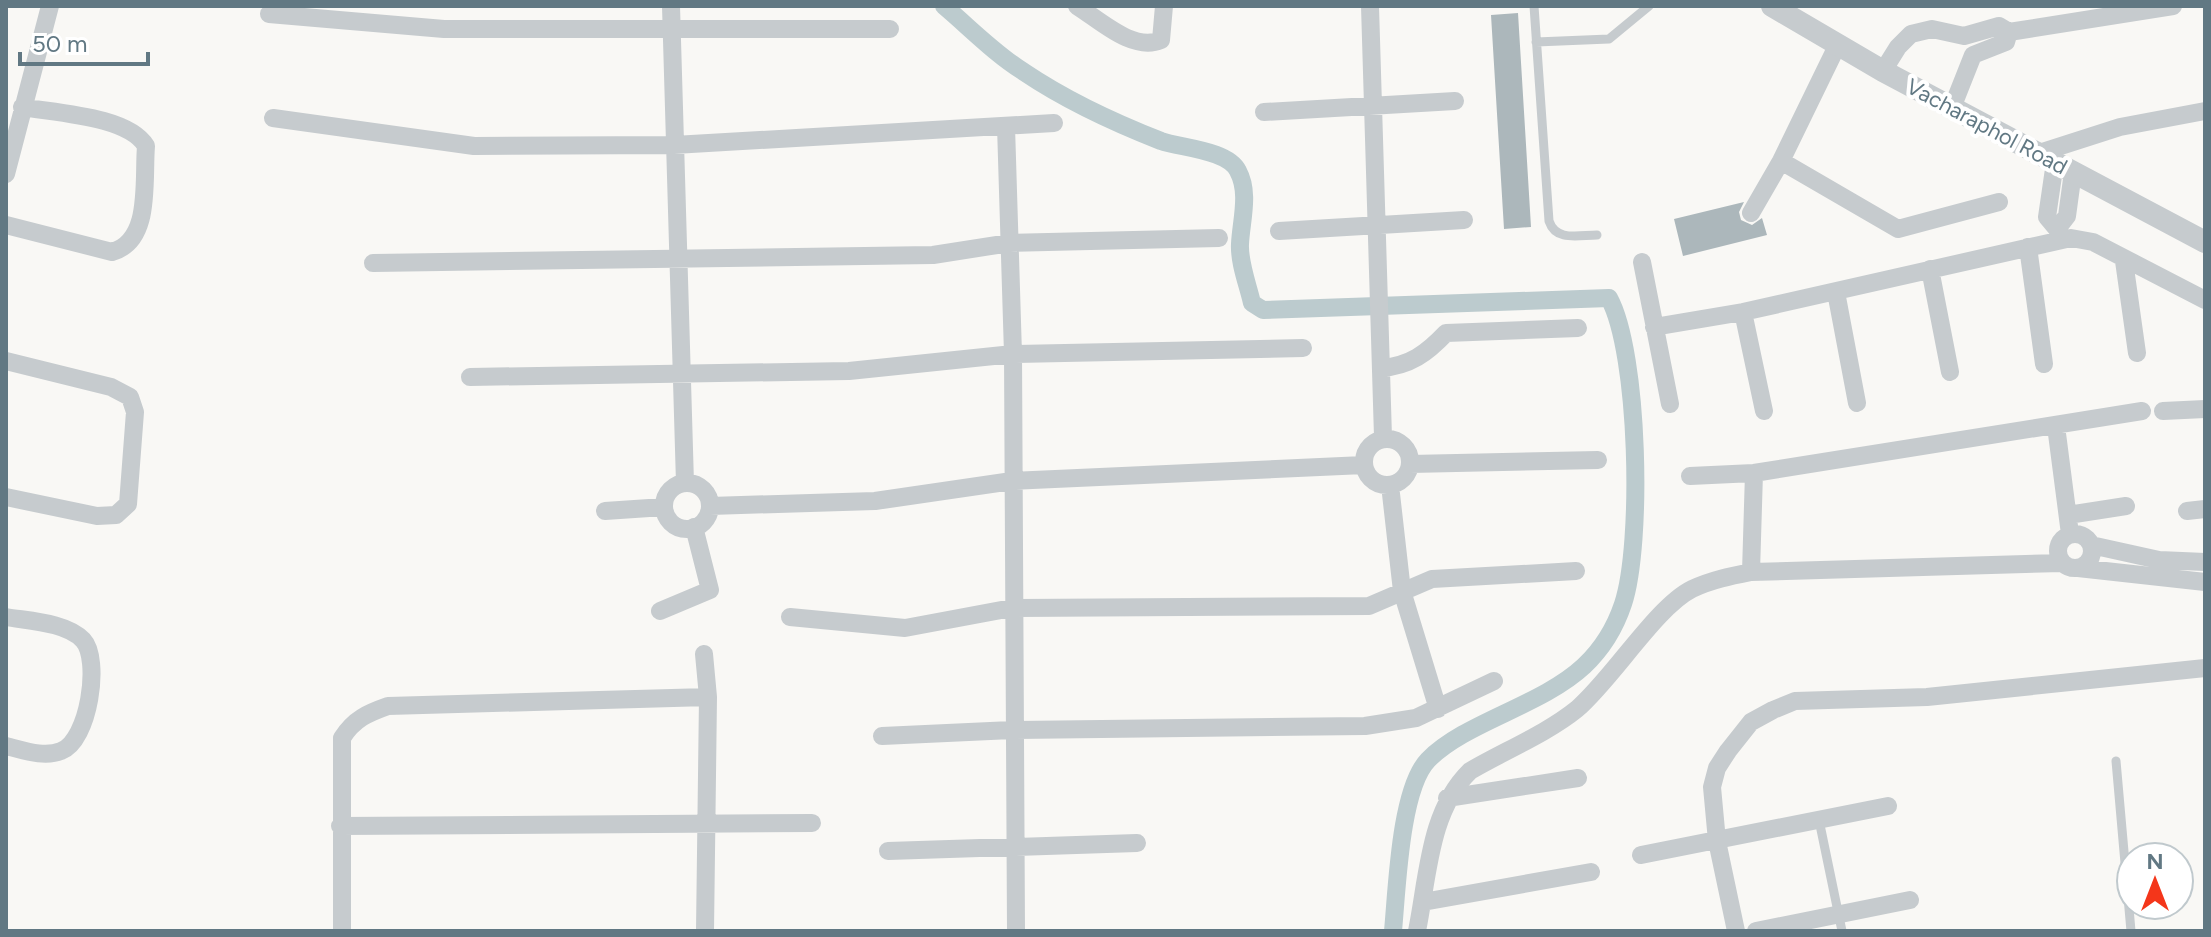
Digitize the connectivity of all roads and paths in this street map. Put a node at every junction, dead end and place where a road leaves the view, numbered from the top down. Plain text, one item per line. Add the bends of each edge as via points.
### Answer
1 (50, 6) edge
2 (671, 6) edge
3 (1077, 6) edge
4 (1164, 6) edge
5 (1370, 6) edge
6 (1534, 6) edge
7 (1649, 6) edge
8 (1772, 6) edge
9 (2173, 6) edge
10 (269, 14) dead end
11 (890, 29) dead end
12 (673, 30) junction
13 (2009, 32) junction
14 (1964, 36) junction
15 (1536, 42) junction
16 (1837, 46) junction
17 (1973, 55) junction
18 (1883, 71) junction
19 (1455, 101) dead end
20 (1375, 105) junction
21 (14, 106) edge
22 (1952, 108) junction
23 (2205, 111) edge
24 (1264, 112) dead end
25 (273, 118) dead end
26 (1054, 123) dead end
27 (1006, 126) junction
28 (674, 145) junction
29 (1781, 161) junction
30 (2056, 162) junction
31 (6, 174) edge
32 (1999, 202) dead end
33 (1751, 213) dead end
34 (1464, 220) dead end
35 (6, 225) edge
36 (1377, 226) junction
37 (1279, 231) dead end
38 (1597, 235) dead end
39 (2056, 235) junction
40 (1219, 238) dead end
41 (2205, 242) edge
42 (1010, 243) junction
43 (2028, 247) junction
44 (678, 257) junction
45 (2124, 261) junction
46 (1642, 262) dead end
47 (373, 263) dead end
48 (1930, 269) junction
49 (1836, 292) junction
50 (2205, 300) edge
51 (1743, 312) junction
52 (1654, 327) junction
53 (1578, 328) dead end
54 (1303, 348) dead end
55 (2137, 353) dead end
56 (1013, 354) junction
57 (6, 361) edge
58 (2044, 364) dead end
59 (1381, 368) junction
60 (1950, 372) dead end
61 (680, 376) junction
62 (470, 377) dead end
63 (1857, 403) dead end
64 (1670, 404) dead end
65 (2205, 409) edge
66 (1764, 411) dead end
67 (2142, 411) dead end
68 (2163, 411) dead end
69 (2056, 426) junction
70 (1383, 437) junction
71 (1598, 460) dead end
72 (1410, 464) junction
73 (1364, 465) junction
74 (1754, 473) junction
75 (1690, 476) dead end
76 (1012, 481) junction
77 (685, 483) junction
78 (1390, 485) junction
79 (6, 497) edge
80 (710, 506) junction
81 (2126, 506) dead end
82 (664, 507) junction
83 (605, 511) dead end
84 (2068, 515) junction
85 (694, 527) junction
86 (2070, 534) junction
87 (2091, 545) junction
88 (2205, 562) edge
89 (2070, 566) junction
90 (1576, 571) dead end
91 (1751, 572) junction
92 (2205, 582) edge
93 (1402, 591) junction
94 (1012, 608) junction
95 (660, 611) dead end
96 (6, 617) edge
97 (790, 617) dead end
98 (704, 654) dead end
99 (2205, 668) edge
100 (1494, 681) dead end
101 (708, 697) junction
102 (1438, 709) junction
103 (1012, 730) junction
104 (882, 736) dead end
105 (7, 747) edge
106 (2116, 761) dead end
107 (1578, 778) dead end
108 (1447, 798) junction
109 (1888, 806) dead end
110 (1819, 820) junction
111 (704, 823) junction
112 (812, 823) dead end
113 (340, 826) junction
114 (1717, 841) junction
115 (1137, 843) dead end
116 (1015, 847) junction
117 (888, 851) dead end
118 (1641, 855) dead end
119 (1591, 872) dead end
120 (1910, 900) dead end
121 (1423, 902) junction
122 (1840, 923) edge
123 (342, 931) edge
124 (705, 931) edge
125 (1016, 931) edge
126 (1417, 931) edge
127 (1736, 931) edge
128 (1756, 931) edge
129 (2131, 931) edge

1 - 21 street
2 - 12 street
3 - 4 street via 1149,46 1161,40
5 - 20 street
6 - 15 lane
7 - 15 lane via 1609,39
8 - 16 street, Vacharaphol Road
9 - 13 street
10 - 12 street via 444,29
11 - 12 street
12 - 28 street
13 - 14 street via 1999,26
13 - 17 street via 2006,42
14 - 17 street
14 - 18 street via 1932,29 1911,34
15 - 38 lane via 1549,221 1560,235
16 - 18 street, Vacharaphol Road
16 - 29 street
17 - 22 street
18 - 22 street, Vacharaphol Road
19 - 20 street
20 - 24 street
20 - 36 street
21 - 31 street
21 - 35 street via 119,125 139,135 146,146 139,233 126,248 112,252
22 - 30 street, Vacharaphol Road
23 - 30 street via 2120,127
25 - 28 street via 474,146
26 - 27 street
27 - 28 street
27 - 42 street
28 - 44 street
29 - 32 street via 1898,229
29 - 33 street
30 - 39 street via 2067,216
30 - 41 street, Vacharaphol Road
34 - 36 street
36 - 37 street
36 - 59 street
39 - 43 street
39 - 45 street via 2093,242
40 - 42 street
42 - 44 street via 933,255
42 - 56 street
43 - 48 street
43 - 58 street
44 - 47 street
44 - 61 street
45 - 50 street
45 - 55 street
46 - 52 street
48 - 49 street
48 - 60 street
49 - 51 street
49 - 63 street
51 - 52 street
51 - 66 street
52 - 64 street
53 - 59 street via 1446,333 1421,357
54 - 56 street
56 - 61 street via 849,371
56 - 76 street
57 - 79 street via 111,387 130,397 135,412 128,504 116,515 97,516
59 - 70 street
61 - 62 street
61 - 77 street
65 - 68 street
67 - 69 street
69 - 74 street
69 - 84 street
70 - 72 street via 1408,451
70 - 73 street via 1369,448
71 - 72 street
72 - 78 street via 1404,478
73 - 76 street
73 - 78 street via 1373,481
74 - 75 street
74 - 91 street
76 - 80 street via 875,501
76 - 94 street
77 - 80 street via 702,489
77 - 82 street via 669,491
78 - 93 street
80 - 85 street
81 - 84 street
82 - 83 street
82 - 85 street via 674,525
84 - 86 street
85 - 95 street via 710,590
86 - 87 street via 2080,534
86 - 89 street via 2058,546
87 - 88 street via 2159,560
87 - 89 street via 2090,560
89 - 91 street
89 - 92 street
90 - 93 street via 1432,579
91 - 108 street via 1690,590 1667,608 1574,711 1470,771
93 - 94 street via 1369,606
93 - 102 street
94 - 97 street via 905,628
94 - 103 street
96 - 105 street via 67,629 83,640 92,657 84,725 76,741 61,751 41,754
98 - 101 street
99 - 114 street via 1927,697 1795,701 1751,722 1717,768 1712,787
100 - 102 street
101 - 111 street
101 - 113 street via 388,706 366,713 342,738
102 - 103 street via 1365,726
103 - 104 street
103 - 116 street
106 - 129 lane
107 - 108 street
108 - 121 street
109 - 110 street
110 - 114 street
110 - 122 lane
111 - 112 street
111 - 113 street
111 - 124 street
113 - 123 street
114 - 118 street
114 - 127 street
115 - 116 street
116 - 117 street
116 - 125 street
119 - 121 street
120 - 122 street
121 - 126 street
122 - 128 street

